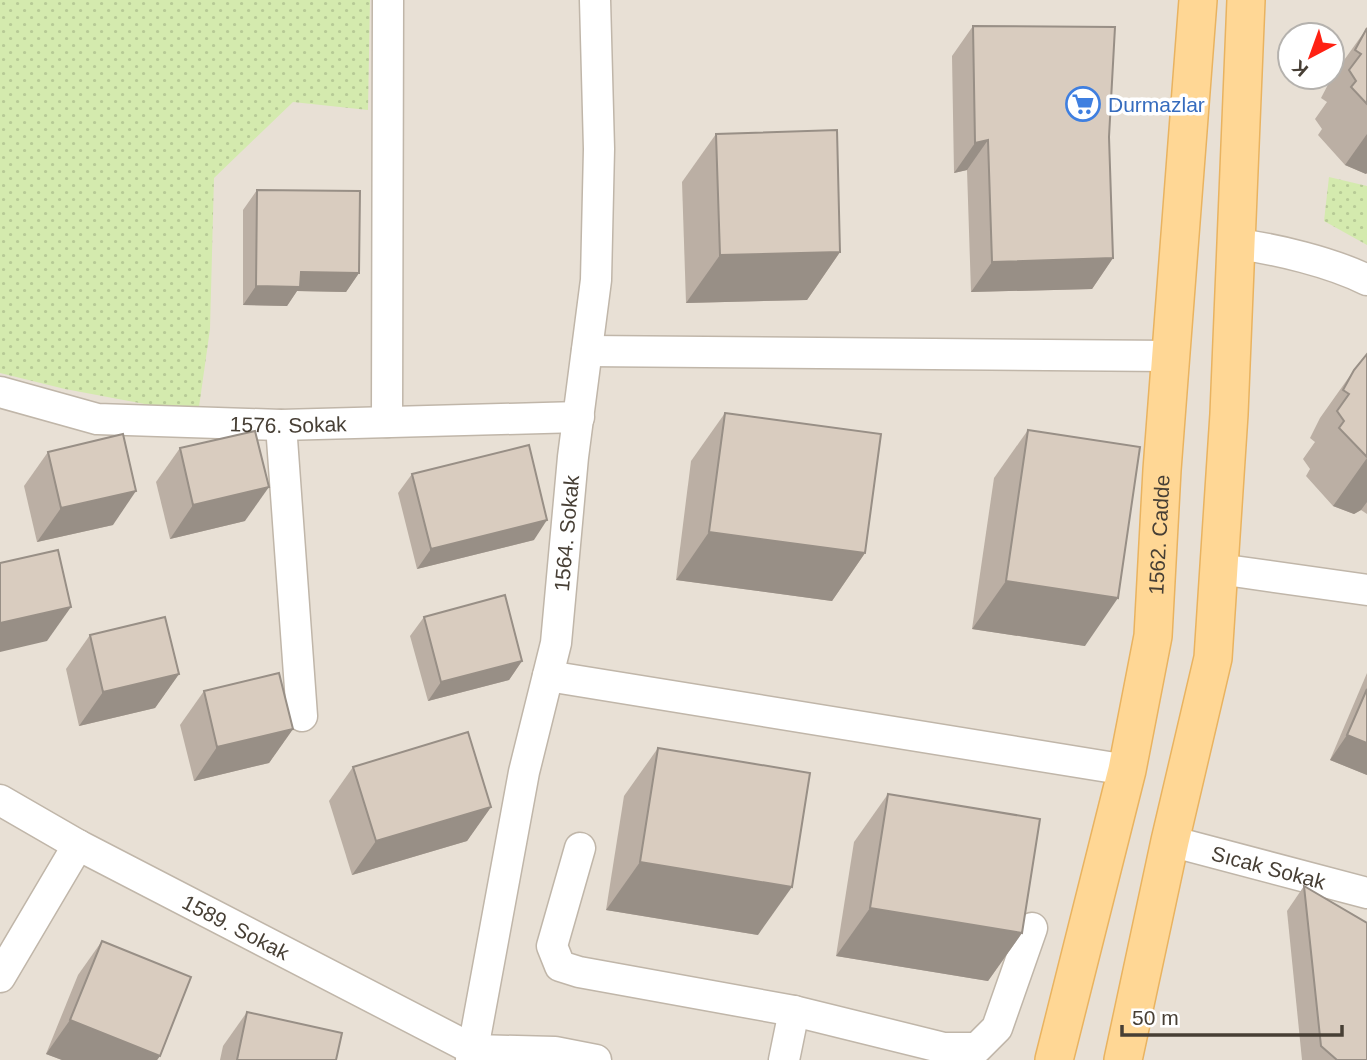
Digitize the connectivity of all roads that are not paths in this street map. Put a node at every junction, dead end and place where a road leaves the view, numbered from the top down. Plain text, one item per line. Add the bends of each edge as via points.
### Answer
1 (388, 0) edge
2 (595, 0) edge
3 (1198, 0) edge
4 (1246, 0) edge
5 (1237, 244) junction
6 (1367, 280) edge
7 (587, 351) junction
8 (1170, 356) junction
9 (0, 392) edge
10 (579, 417) junction
11 (387, 422) junction
12 (281, 425) junction
13 (1219, 569) junction
14 (1367, 590) edge
15 (548, 676) junction
16 (302, 716) dead end
17 (1127, 770) junction
18 (0, 800) edge
19 (1170, 841) junction
20 (78, 845) junction
21 (580, 848) dead end
22 (1367, 892) edge
23 (1032, 928) edge
24 (0, 977) edge
25 (794, 1012) junction
26 (472, 1055) edge
27 (596, 1060) edge
28 (784, 1060) edge
29 (1055, 1060) edge
30 (1124, 1060) edge

1 - 11 street
2 - 7 street, 1564. Sokak via 599,149 596,267
3 - 8 main road, 1562. Cadde
4 - 5 main road
5 - 6 street
5 - 13 main road
7 - 8 street
7 - 10 street, 1564. Sokak
8 - 17 main road, 1562. Cadde via 1153,636
9 - 12 street, 1576. Sokak via 97,419
10 - 11 street, 1576. Sokak
10 - 15 street, 1564. Sokak via 556,643
11 - 12 street, 1576. Sokak
12 - 16 street
13 - 14 street
13 - 19 main road via 1213,658
15 - 17 street
15 - 26 street, 1564. Sokak via 524,772
17 - 29 main road, 1562. Cadde
18 - 20 street, 1589. Sokak
19 - 22 street, Sıcak Sokak
19 - 30 main road
20 - 24 street
20 - 26 street, 1589. Sokak
21 - 25 street via 552,946 560,966
23 - 25 street via 996,1028 977,1048 944,1048
25 - 28 street
26 - 27 street via 555,1052

